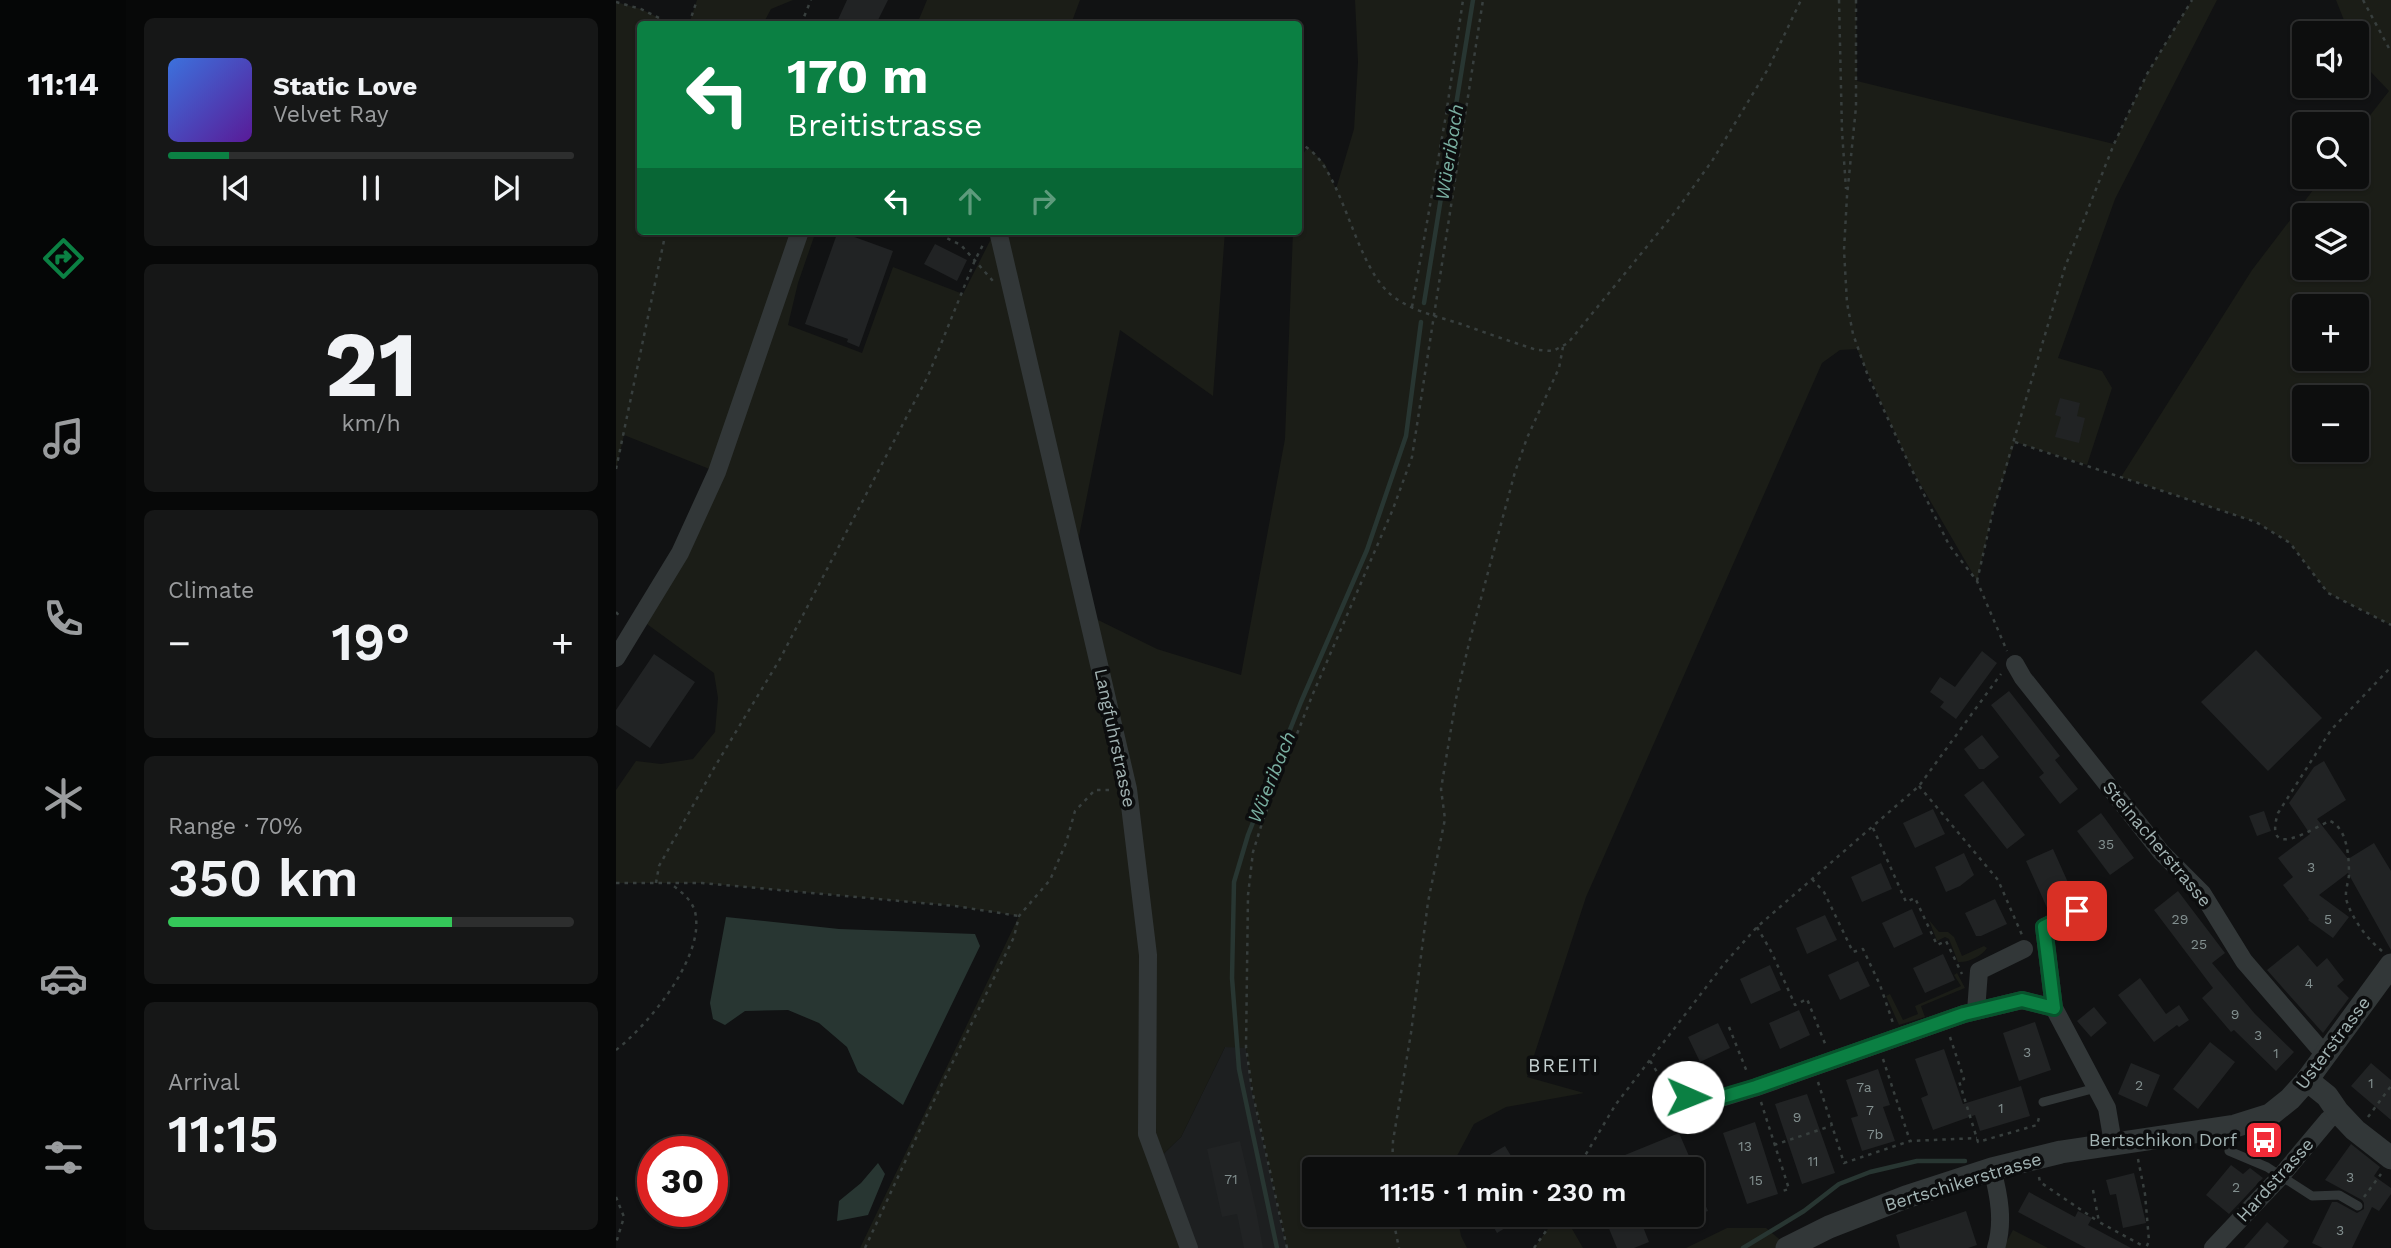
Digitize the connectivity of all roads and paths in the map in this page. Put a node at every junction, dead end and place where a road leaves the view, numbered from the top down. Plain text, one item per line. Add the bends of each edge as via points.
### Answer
1 (696, 0) edge
2 (811, 0) edge
3 (1463, 0) edge
4 (1483, 0) edge
5 (1801, 0) edge
6 (1839, 0) edge
7 (1856, 0) edge
8 (2192, 0) edge
9 (2363, 0) edge
10 (616, 2) edge
11 (665, 21) edge
12 (690, 21) edge
13 (802, 21) edge
14 (2391, 52) edge
15 (1302, 145) edge
16 (1847, 196) junction
17 (665, 235) edge
18 (799, 235) edge
19 (940, 235) edge
20 (992, 235) edge
21 (994, 235) edge
22 (975, 260) junction
23 (1412, 307) junction
24 (1018, 310) junction
25 (1433, 315) junction
26 (1563, 347) junction
27 (2015, 442) junction
28 (616, 469) edge
29 (1977, 581) junction
30 (2391, 625) edge
31 (616, 658) edge
32 (2015, 664) junction
33 (2391, 667) edge
34 (1919, 786) junction
35 (1128, 789) junction
36 (1873, 828) junction
37 (1812, 879) junction
38 (616, 883) edge
39 (656, 883) junction
40 (671, 884) junction
41 (2077, 911) dead end
42 (1019, 916) junction
43 (1757, 927) junction
44 (2024, 949) joint
45 (2387, 958) edge
46 (1962, 975) dead end
47 (2054, 1008) junction
48 (1976, 1011) junction
49 (1945, 1020) junction
50 (1729, 1027) dead end
51 (1896, 1037) junction
52 (1878, 1042) junction
53 (616, 1050) edge
54 (2326, 1056) junction
55 (1831, 1059) junction
56 (1650, 1061) junction
57 (1812, 1066) junction
58 (2307, 1080) junction
59 (2391, 1086) edge
60 (1755, 1087) junction
61 (2098, 1088) junction
62 (1688, 1097) joint
63 (2043, 1102) joint
64 (2338, 1112) junction
65 (2270, 1115) joint
66 (1832, 1126) junction
67 (2355, 1130) junction
68 (1977, 1138) junction
69 (1910, 1141) junction
70 (2113, 1143) junction
71 (1774, 1145) junction
72 (2229, 1151) dead end
73 (2138, 1155) dead end
74 (1392, 1157) edge
75 (1584, 1157) edge
76 (2387, 1165) edge
77 (1992, 1169) junction
78 (2038, 1174) dead end
79 (2281, 1176) junction
80 (2093, 1191) dead end
81 (1779, 1192) dead end
82 (616, 1197) edge
83 (2358, 1206) joint
84 (2099, 1222) junction
85 (1395, 1227) edge
86 (1549, 1227) edge
87 (616, 1243) edge
88 (2146, 1247) edge
89 (865, 1248) edge
90 (1189, 1248) edge
91 (1287, 1248) edge
92 (1399, 1248) edge
93 (1534, 1248) edge
94 (1787, 1248) edge
95 (1996, 1248) edge
96 (2213, 1248) edge

1 - 12 path
2 - 13 path
3 - 23 path
4 - 25 path
5 - 26 path via 1768,69 1712,161 1667,223
6 - 16 path
7 - 16 path via 1856,107
8 - 27 path via 2147,74 2099,181 2065,267
9 - 14 path
10 - 11 path
15 - 23 path via 1325,164 1375,277 1391,295
16 - 29 path via 1845,278 1856,348 1949,545
17 - 28 path
18 - 31 street via 717,472 680,553
19 - 22 path
20 - 22 path
21 - 24 street, Langfuhrstrasse
22 - 24 path
22 - 39 path via 928,376 780,659 659,866
23 - 25 path
24 - 35 street, Langfuhrstrasse
25 - 26 path via 1537,350
25 - 91 path via 1412,457 1312,696 1253,852 1246,1047
26 - 74 path via 1559,368 1515,472 1456,699 1441,789 1445,818 1428,902
27 - 29 path
27 - 30 path via 2256,522 2290,543 2328,593
29 - 32 path
32 - 34 path via 1997,677
32 - 54 street, Steinacherstrasse via 2161,852 2202,893 2244,961
33 - 45 path via 2332,730 2278,813 2274,828 2279,838 2288,840 2330,821 2338,826 2348,856 2347,901 2365,934
34 - 36 path
34 - 44 path via 1998,880 2025,939
35 - 42 path via 1095,790 1075,811 1049,880
35 - 90 street, Langfuhrstrasse via 1148,955 1147,1134
36 - 37 path
36 - 46 path via 1906,902 1915,898 1937,945 1946,941
37 - 43 path
37 - 51 path via 1824,892 1853,952 1863,949
38 - 39 path
39 - 40 path
40 - 42 path via 955,906
40 - 53 path via 689,899 696,917 695,941 683,969 649,1017
41 - 47 street via 2044,927
42 - 89 path via 1014,937
43 - 55 path via 1795,1005 1807,999
43 - 56 path
44 - 48 street via 1979,971
45 - 54 street, Usterstrasse
47 - 48 street via 2022,1000
47 - 61 street
48 - 49 street
49 - 51 street
49 - 68 path
50 - 60 path
51 - 52 street
52 - 55 street
52 - 69 path
54 - 58 street, Usterstrasse
55 - 57 street
56 - 62 path via 1668,1089
56 - 75 path via 1616,1104
57 - 60 street
57 - 66 path
58 - 64 street
58 - 65 street, Usterstrasse
59 - 67 path
60 - 62 street via 1699,1104
60 - 71 path
61 - 63 lane
61 - 70 street
63 - 68 path via 2037,1125 1978,1142
64 - 67 street
64 - 79 street, Hardstrasse
65 - 70 street, Bertschikerstrasse via 2235,1126
66 - 69 path via 1844,1163
66 - 71 path
67 - 76 street
68 - 69 path
70 - 77 street, Bertschikerstrasse
71 - 81 path via 1789,1189
72 - 79 lane
73 - 88 path via 2147,1215
76 - 83 path
77 - 94 street, Bertschikerstrasse via 1906,1197
77 - 95 street via 2002,1228
78 - 84 path via 2040,1182
79 - 83 lane via 2312,1196 2339,1195
79 - 96 street, Hardstrasse
80 - 84 path
82 - 87 path via 624,1217
84 - 88 path
85 - 92 path
86 - 93 path

